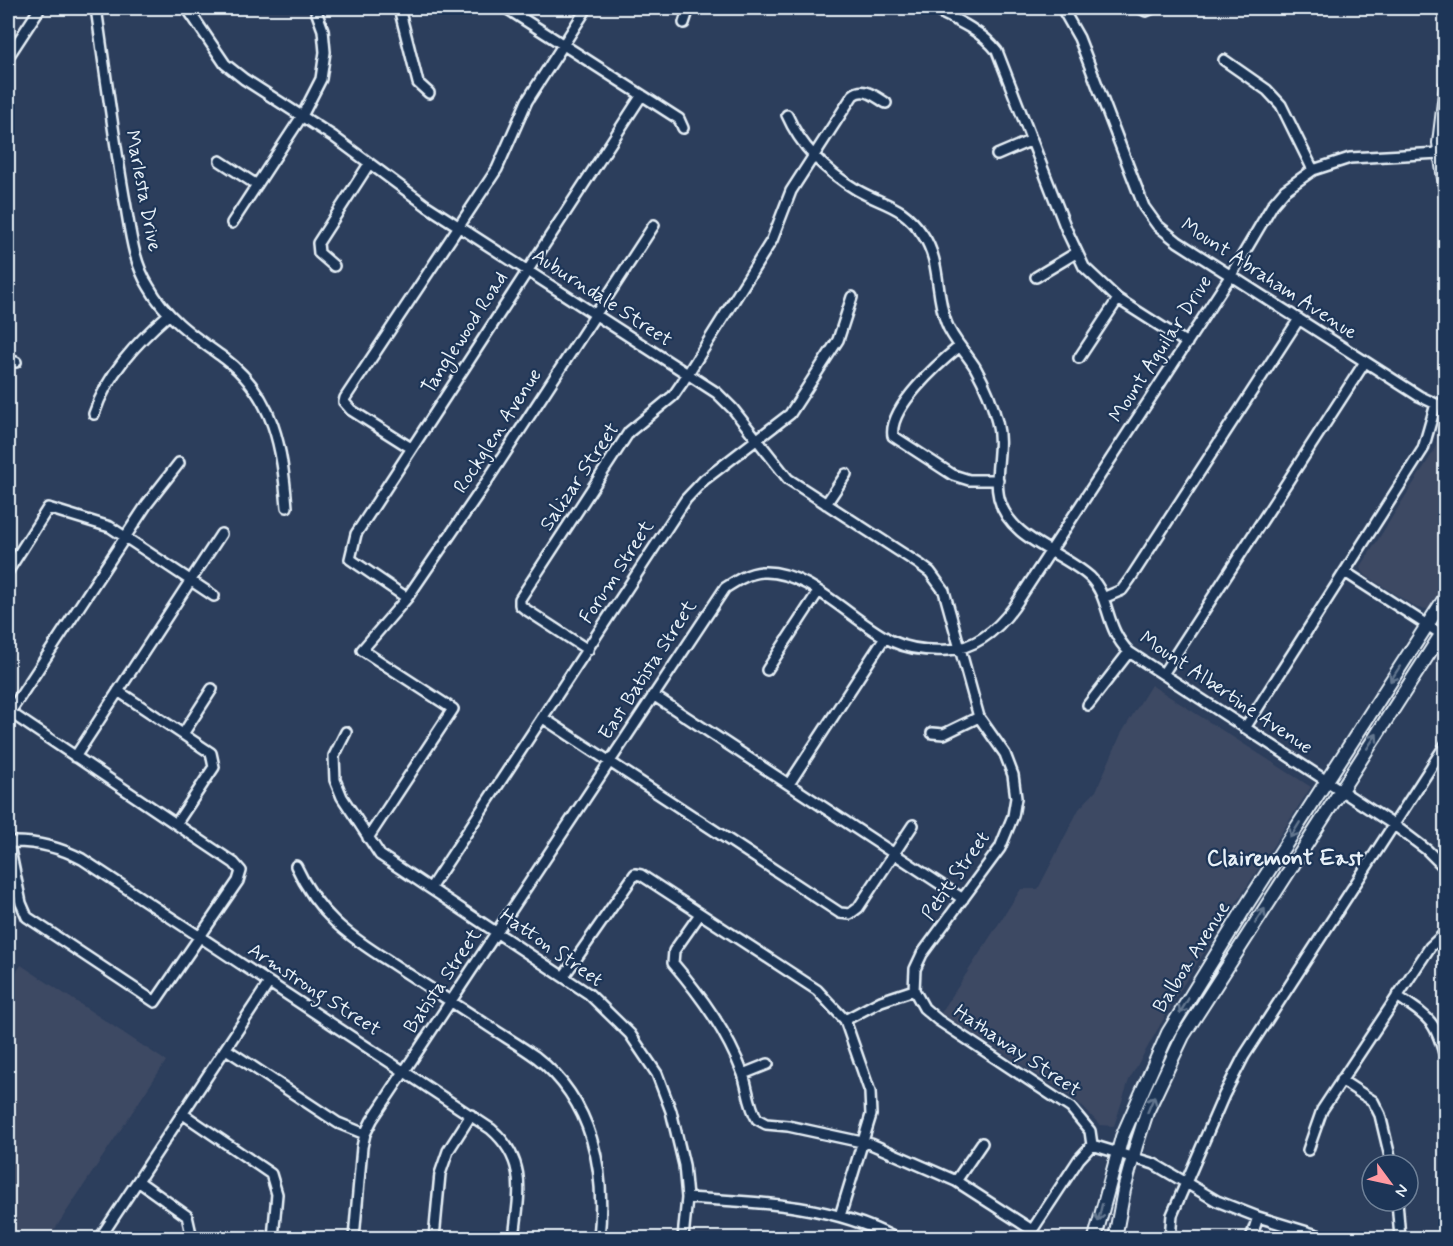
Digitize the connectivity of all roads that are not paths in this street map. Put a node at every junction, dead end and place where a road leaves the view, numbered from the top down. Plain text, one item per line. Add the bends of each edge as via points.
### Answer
1 (40, 8) edge
2 (96, 8) edge
3 (187, 8) edge
4 (315, 8) edge
5 (399, 8) edge
6 (506, 8) edge
7 (587, 8) edge
8 (689, 8) edge
9 (931, 8) edge
10 (1062, 8) edge
11 (1140, 8) edge
12 (1153, 8) edge
13 (684, 22) dead end
14 (562, 45) junction
15 (8, 57) edge
16 (1224, 60) dead end
17 (1446, 85) edge
18 (429, 93) dead end
19 (642, 95) junction
20 (886, 103) dead end
21 (787, 115) dead end
22 (302, 116) junction
23 (683, 128) dead end
24 (1032, 140) junction
25 (1440, 153) junction
26 (997, 155) dead end
27 (813, 156) junction
28 (220, 161) dead end
29 (369, 164) junction
30 (1313, 170) junction
31 (257, 185) junction
32 (1446, 194) edge
33 (232, 224) dead end
34 (654, 225) dead end
35 (460, 228) junction
36 (1076, 253) junction
37 (8, 255) edge
38 (334, 266) dead end
39 (527, 272) junction
40 (8, 275) edge
41 (1231, 276) junction
42 (1036, 277) dead end
43 (852, 297) dead end
44 (1118, 299) junction
45 (168, 315) junction
46 (596, 316) junction
47 (1299, 319) junction
48 (1187, 343) junction
49 (960, 346) junction
50 (1079, 358) dead end
51 (1365, 362) junction
52 (688, 374) junction
53 (1441, 404) edge
54 (94, 414) dead end
55 (757, 440) junction
56 (411, 448) junction
57 (179, 463) dead end
58 (846, 474) dead end
59 (998, 480) junction
60 (826, 504) junction
61 (287, 507) dead end
62 (221, 534) dead end
63 (125, 537) junction
64 (1052, 552) junction
65 (8, 571) edge
66 (1345, 572) junction
67 (190, 580) junction
68 (818, 592) junction
69 (214, 596) dead end
70 (1446, 596) edge
71 (407, 598) junction
72 (1103, 598) junction
73 (1427, 625) junction
74 (1443, 631) edge
75 (885, 637) junction
76 (961, 648) junction
77 (588, 650) junction
78 (1129, 652) junction
79 (767, 670) dead end
80 (1163, 674) junction
81 (212, 689) dead end
82 (118, 691) junction
83 (653, 695) junction
84 (1088, 705) dead end
85 (8, 713) edge
86 (543, 717) junction
87 (979, 717) junction
88 (1245, 728) junction
89 (346, 732) dead end
90 (932, 733) dead end
91 (183, 734) junction
92 (1446, 744) edge
93 (75, 757) junction
94 (610, 761) junction
95 (1326, 780) junction
96 (789, 784) junction
97 (1340, 790) junction
98 (176, 824) junction
99 (913, 825) dead end
100 (1394, 825) junction
101 (368, 838) junction
102 (8, 841) edge
103 (894, 854) junction
104 (296, 866) dead end
105 (1446, 869) edge
106 (431, 887) junction
107 (963, 899) junction
108 (700, 914) junction
109 (497, 932) junction
110 (1446, 932) edge
111 (200, 937) junction
112 (564, 975) junction
113 (269, 982) junction
114 (915, 990) junction
115 (1397, 996) junction
116 (451, 1002) junction
117 (845, 1020) junction
118 (226, 1049) junction
119 (1446, 1061) edge
120 (768, 1064) dead end
121 (404, 1071) junction
122 (743, 1074) junction
123 (1341, 1080) junction
124 (183, 1114) junction
125 (471, 1115) junction
126 (364, 1134) junction
127 (863, 1142) junction
128 (982, 1143) dead end
129 (1092, 1145) junction
130 (1308, 1150) dead end
131 (1389, 1153) edge
132 (1116, 1154) junction
133 (1132, 1159) junction
134 (138, 1181) junction
135 (956, 1181) junction
136 (1187, 1185) junction
137 (687, 1198) junction
138 (1398, 1213) edge
139 (840, 1216) junction
140 (1258, 1217) junction
141 (1030, 1234) edge
142 (1326, 1238) edge
143 (100, 1239) edge
144 (192, 1239) edge
145 (273, 1239) edge
146 (354, 1239) edge
147 (434, 1239) edge
148 (514, 1239) edge
149 (599, 1239) edge
150 (683, 1239) edge
151 (895, 1239) edge
152 (1095, 1239) edge
153 (1115, 1239) edge
154 (1170, 1239) edge
155 (1251, 1239) edge
156 (1400, 1239) edge

1 - 15 street
2 - 45 street, Marlesta Drive via 113,136 135,256 148,287
3 - 22 street, Auburndale Street via 225,64
4 - 22 street via 325,52 321,80
5 - 18 street via 418,83
6 - 14 street
7 - 14 street
8 - 13 street
9 - 24 street via 990,43 1002,61
10 - 41 street, Mount Abraham Avenue via 1079,38 1144,207 1157,225 1178,242
11 - 12 street
14 - 19 street
14 - 35 street via 527,101 497,170
16 - 30 street via 1267,90 1281,105
17 - 25 main road
19 - 23 street via 679,119
19 - 39 street, Tanglewood Road
20 - 27 street, Salizar Street via 866,91 858,91
21 - 27 street, Mount Albertine Avenue
22 - 29 street, Auburndale Street
22 - 31 street
24 - 26 street
24 - 36 street
25 - 30 street, Mount Aguilar Drive via 1350,158
25 - 32 main road
27 - 49 street, Mount Albertine Avenue via 859,191 894,205 923,234 935,260 946,322
27 - 52 street, Salizar Street via 791,191 772,240
28 - 31 street
29 - 35 street, Auburndale Street
29 - 38 street via 318,243 319,253
30 - 41 street, Mount Aguilar Drive via 1285,190 1274,204
31 - 33 street
34 - 46 street, Rockglen Avenue
35 - 39 street, Auburndale Street
35 - 56 street via 344,402
36 - 42 street
36 - 44 street via 1084,267
37 - 40 street
39 - 46 street, Auburndale Street
39 - 56 street, Tanglewood Road
41 - 47 street, Mount Abraham Avenue
41 - 48 street, Mount Aguilar Drive
43 - 55 street, Forum Street via 838,339 790,414
44 - 48 street
44 - 50 street
45 - 54 street via 126,356 98,399
45 - 61 street, Marlesta Drive via 227,360 266,409 282,448
46 - 52 street, Auburndale Street
46 - 71 street, Rockglen Avenue
47 - 51 street, Mount Abraham Avenue
47 - 72 street via 1130,579 1122,590
48 - 64 street, Mount Aguilar Drive
49 - 59 street, Mount Albertine Avenue via 975,368 997,421 1002,448
49 - 59 street via 927,374 891,427 897,439 953,476
51 - 53 street, Mount Abraham Avenue
51 - 80 street
52 - 55 street, Auburndale Street via 726,401
52 - 77 street, Salizar Street via 673,396 629,432 520,599 525,609
53 - 66 street via 1423,449
55 - 60 street, Auburndale Street via 788,479
55 - 77 street, Forum Street via 704,480 686,499
56 - 71 street, Tanglewood Road via 356,534 350,551 355,564
57 - 63 street
58 - 60 street
59 - 64 street, Mount Albertine Avenue via 999,499 1007,516 1017,528
60 - 76 street, Auburndale Street via 930,573 944,591
62 - 67 street
63 - 65 street via 110,527 48,508
63 - 67 street
63 - 85 street
64 - 72 street, Mount Albertine Avenue via 1090,578
64 - 76 street, Mount Aguilar Drive via 1005,620
66 - 73 street
66 - 88 street
67 - 69 street
67 - 82 street
68 - 75 street, East Batista Street
68 - 79 street
68 - 83 street, East Batista Street via 788,577 762,572 743,576 715,598
70 - 73 main road, Balboa Avenue
71 - 101 street, Rockglen Avenue via 362,650 453,710
72 - 78 street, Mount Albertine Avenue via 1112,631
73 - 74 street
73 -> 95 main road, Balboa Avenue
97 -> 74 main road, Balboa Avenue
75 - 76 street, East Batista Street via 928,651
75 - 96 street
76 - 87 street, Petit Street
77 - 86 street, Forum Street
78 - 80 street, Mount Albertine Avenue
78 - 84 street
80 - 88 street, Mount Albertine Avenue
81 - 91 street
82 - 91 street
82 - 93 street
83 - 94 street, East Batista Street
83 - 96 street
85 - 93 street
86 - 94 street
86 - 106 street, Forum Street
87 - 90 street via 944,734
87 - 107 street, Petit Street via 1009,764 1015,806 1000,848
88 - 95 street, Mount Albertine Avenue
89 - 101 street, Hatton Street via 334,756 335,780
91 - 98 street via 211,753 214,767
92 - 100 street
93 - 98 street
94 - 103 street via 840,913 850,914 858,908
94 - 109 street, Batista Street
95 - 97 street, Mount Albertine Avenue
95 -> 132 main road, Balboa Avenue via 1168,1033 1132,1109
96 - 103 street
97 - 100 street, Mount Albertine Avenue
133 -> 97 main road, Balboa Avenue via 1148,1112 1183,1036
98 - 111 street via 242,871
99 - 103 street
100 - 105 street, Mount Albertine Avenue
100 - 136 street via 1244,1056
101 - 106 street, Hatton Street via 389,863
102 - 111 street, Armstrong Street via 62,848
102 - 111 street via 27,917 155,1002
103 - 107 street
104 - 116 street via 308,892 336,924
106 - 109 street, Hatton Street
107 - 114 street, Petit Street via 922,954 915,969
108 - 112 street via 635,874
108 - 117 street via 817,990
108 - 122 street via 674,951 673,963 698,992 722,1030
109 - 112 street, Hatton Street
109 - 116 street, Batista Street
110 - 115 street via 1430,947
111 - 113 street, Armstrong Street
112 - 137 street, Hatton Street via 630,1034 657,1074 680,1141
113 - 118 street
113 - 121 street, Armstrong Street
114 - 117 street via 881,1001
114 - 129 street, Hathaway Street via 924,1008 938,1020 1071,1108 1090,1131
115 - 119 street via 1433,1023
115 - 123 street
116 - 121 street, Batista Street
116 - 149 street via 537,1058 578,1105 594,1146 600,1179 603,1204
117 - 127 street via 870,1092 871,1115
118 - 124 street
118 - 126 street via 338,1123
120 - 122 street
121 - 125 street, Armstrong Street
121 - 126 street, Batista Street
122 - 127 street via 757,1119
123 - 130 street via 1322,1110
123 - 131 street via 1373,1101
124 - 134 street
124 - 145 street via 271,1174 278,1194
125 - 147 street via 448,1151 440,1174
125 - 148 street, Armstrong Street via 502,1139 514,1158 519,1189
126 - 146 street, Batista Street
127 - 135 street
127 - 139 street
128 - 135 street
129 - 132 street
129 - 141 street
132 - 133 street
132 -> 152 main road, Balboa Avenue
133 - 136 street via 1154,1164
133 - 153 main road, Balboa Avenue
134 - 143 street
134 - 144 street via 186,1216
135 - 141 street
136 - 140 street
136 - 154 street via 1173,1215
137 - 139 street via 774,1203
137 - 150 street, Hatton Street
138 - 156 street
139 - 151 street
140 - 142 street
140 - 155 street

